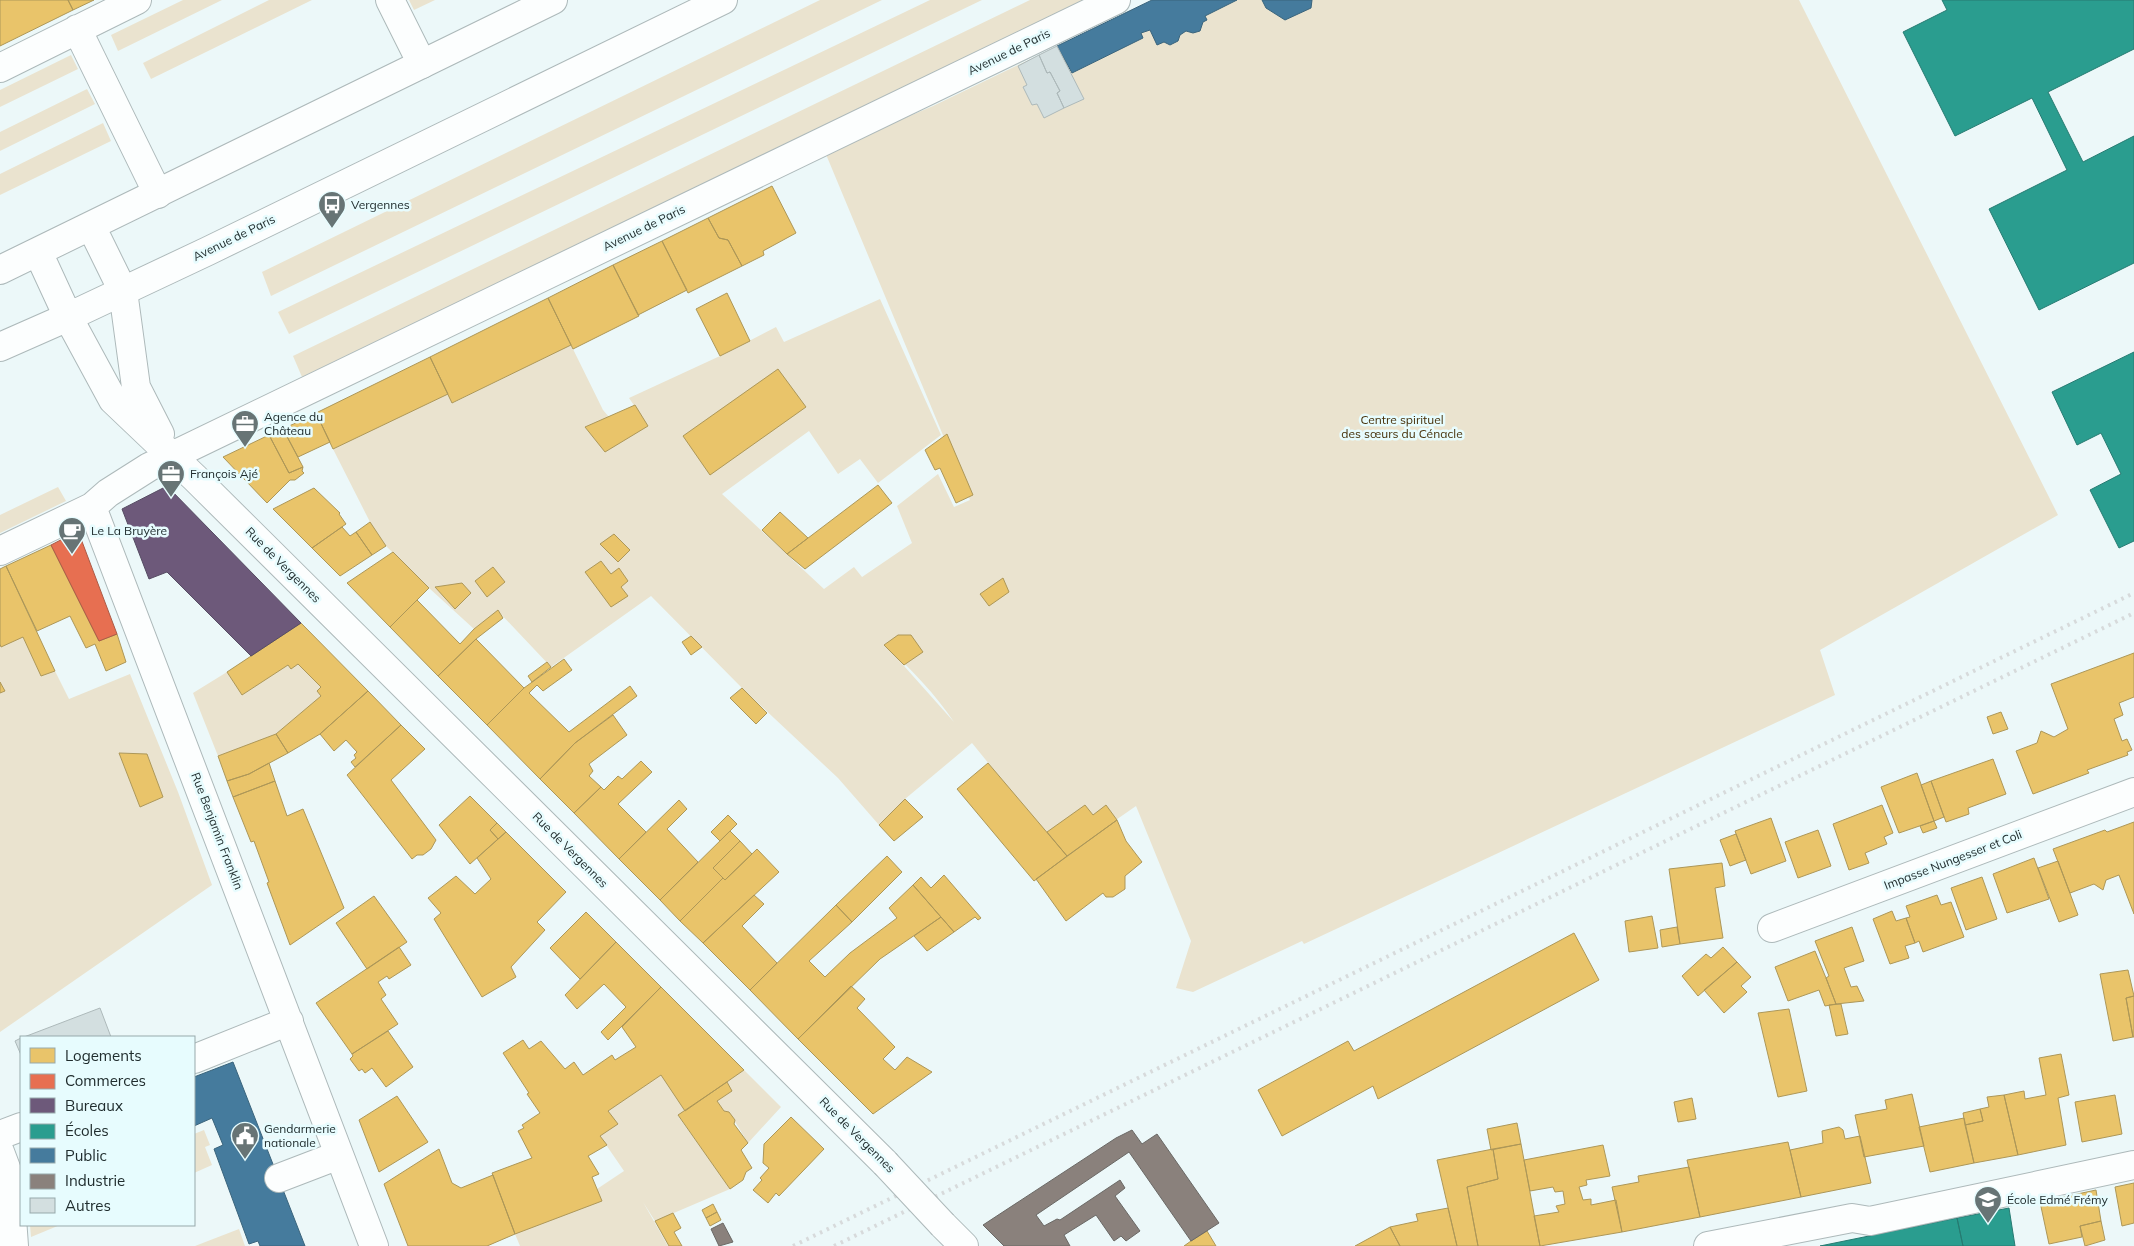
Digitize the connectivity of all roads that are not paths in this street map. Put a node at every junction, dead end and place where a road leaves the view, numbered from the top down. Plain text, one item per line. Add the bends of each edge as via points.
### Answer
1 (137, 0) edge
2 (390, 0) edge
3 (553, 0) edge
4 (723, 0) edge
5 (1116, 0) edge
6 (77, 30) junction
7 (422, 64) junction
8 (0, 68) edge
9 (158, 194) junction
10 (91, 226) junction
11 (38, 252) junction
12 (0, 270) edge
13 (123, 291) junction
14 (68, 317) junction
15 (0, 347) edge
16 (173, 457) junction
17 (92, 507) junction
18 (0, 550) edge
19 (2134, 792) edge
20 (1772, 928) dead end
21 (289, 1021) junction
22 (195, 1059) edge
23 (20, 1127) edge
24 (0, 1135) edge
25 (0, 1152) edge
26 (339, 1155) junction
27 (2134, 1165) edge
28 (279, 1178) dead end
29 (14, 1246) edge
30 (374, 1246) edge
31 (964, 1246) edge
32 (1708, 1246) edge

1 - 6 street
2 - 7 street
3 - 7 street
4 - 13 street, Avenue de Paris
5 - 16 street, Avenue de Paris
6 - 8 street
6 - 9 street
7 - 9 street
9 - 10 street
10 - 11 street
10 - 13 street
11 - 12 street
11 - 14 street
13 - 14 street, Avenue de Paris
13 - 16 street, Rue de Vergennes via 136,387
14 - 15 street, Avenue de Paris
14 - 16 street, Rue de Vergennes via 113,400
16 - 17 street via 149,467
16 - 31 street, Rue de Vergennes, bridge via 885,1163
17 - 18 street
17 - 21 street, Rue Benjamin Franklin
19 - 20 street, Impasse Nungesser et Coli
21 - 22 street
21 - 26 street, Rue Benjamin Franklin
23 - 24 street
25 - 29 street via 9,1176
26 - 28 street
26 - 30 street, Rue Benjamin Franklin
27 - 32 street via 1870,1222 1852,1218

